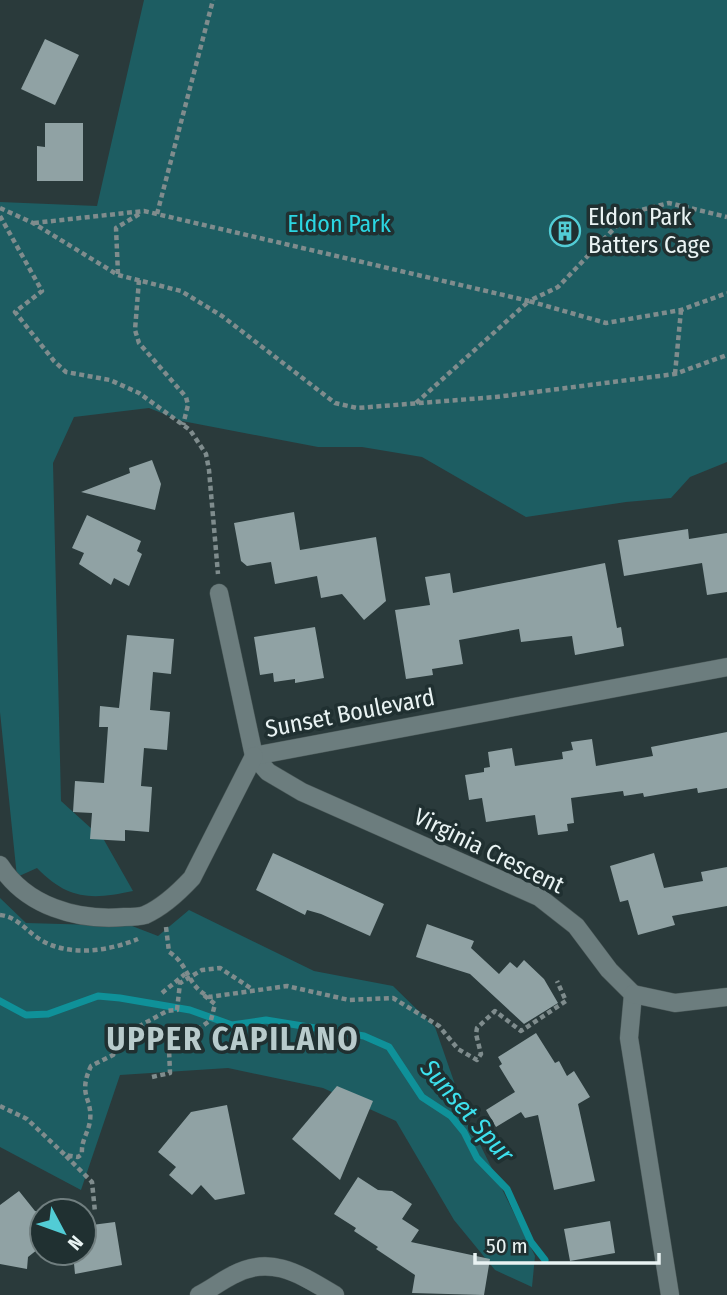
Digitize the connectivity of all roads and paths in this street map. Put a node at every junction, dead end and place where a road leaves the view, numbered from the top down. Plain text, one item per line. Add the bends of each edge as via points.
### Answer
1 (213, 0) edge
2 (0, 208) edge
3 (144, 211) junction
4 (157, 214) junction
5 (0, 216) edge
6 (727, 217) edge
7 (33, 223) junction
8 (118, 275) junction
9 (139, 280) junction
10 (727, 293) edge
11 (529, 301) junction
12 (681, 310) junction
13 (727, 355) edge
14 (675, 374) junction
15 (416, 404) junction
16 (183, 425) junction
17 (219, 593) joint
18 (727, 667) edge
19 (254, 756) junction
20 (0, 865) edge
21 (0, 915) edge
22 (11, 916) dead end
23 (166, 927) dead end
24 (187, 976) junction
25 (557, 981) dead end
26 (264, 990) junction
27 (162, 993) dead end
28 (201, 993) junction
29 (633, 994) junction
30 (727, 997) edge
31 (152, 1077) dead end
32 (0, 1106) edge
33 (65, 1155) junction
34 (94, 1197) edge
35 (199, 1295) edge
36 (335, 1295) edge
37 (670, 1295) edge

1 - 4 path
2 - 7 path
3 - 4 path
3 - 7 path
3 - 8 path via 116,228
4 - 11 path
5 - 16 path via 43,291 15,312 54,361 66,372 110,380 139,393
6 - 11 path via 669,203 629,213 558,287
7 - 8 path
8 - 9 path
9 - 15 path via 181,291 222,316 335,402 356,408
9 - 16 path via 137,337 186,397
10 - 12 path
11 - 12 path via 606,323
11 - 15 path
12 - 14 path
13 - 14 path
14 - 15 path
16 - 17 path via 206,454
17 - 19 street
18 - 19 street, Sunset Boulevard
19 - 20 street, Sunset Boulevard via 192,878 144,916 69,915 15,884
19 - 29 street, Virginia Crescent via 268,772 303,792 539,897 576,926
21 - 22 path
23 - 24 path via 169,952 181,958
24 - 26 path via 220,968 248,987
24 - 27 path
24 - 28 path
24 - 33 path via 179,987 177,1010 135,1028 113,1055 91,1066 84,1081 90,1122 82,1154 74,1158
25 - 26 path via 566,1001 520,1031 495,1011 482,1023 476,1034 481,1054 477,1060 458,1049 439,1026 393,998 349,1000 287,986
26 - 28 path via 220,998
28 - 31 path via 215,1004 211,1020 169,1049 170,1073
29 - 30 street via 675,1003
29 - 37 street via 629,1038
32 - 33 path via 27,1119
33 - 34 path via 92,1182
35 - 36 street via 234,1274 269,1264 293,1271

